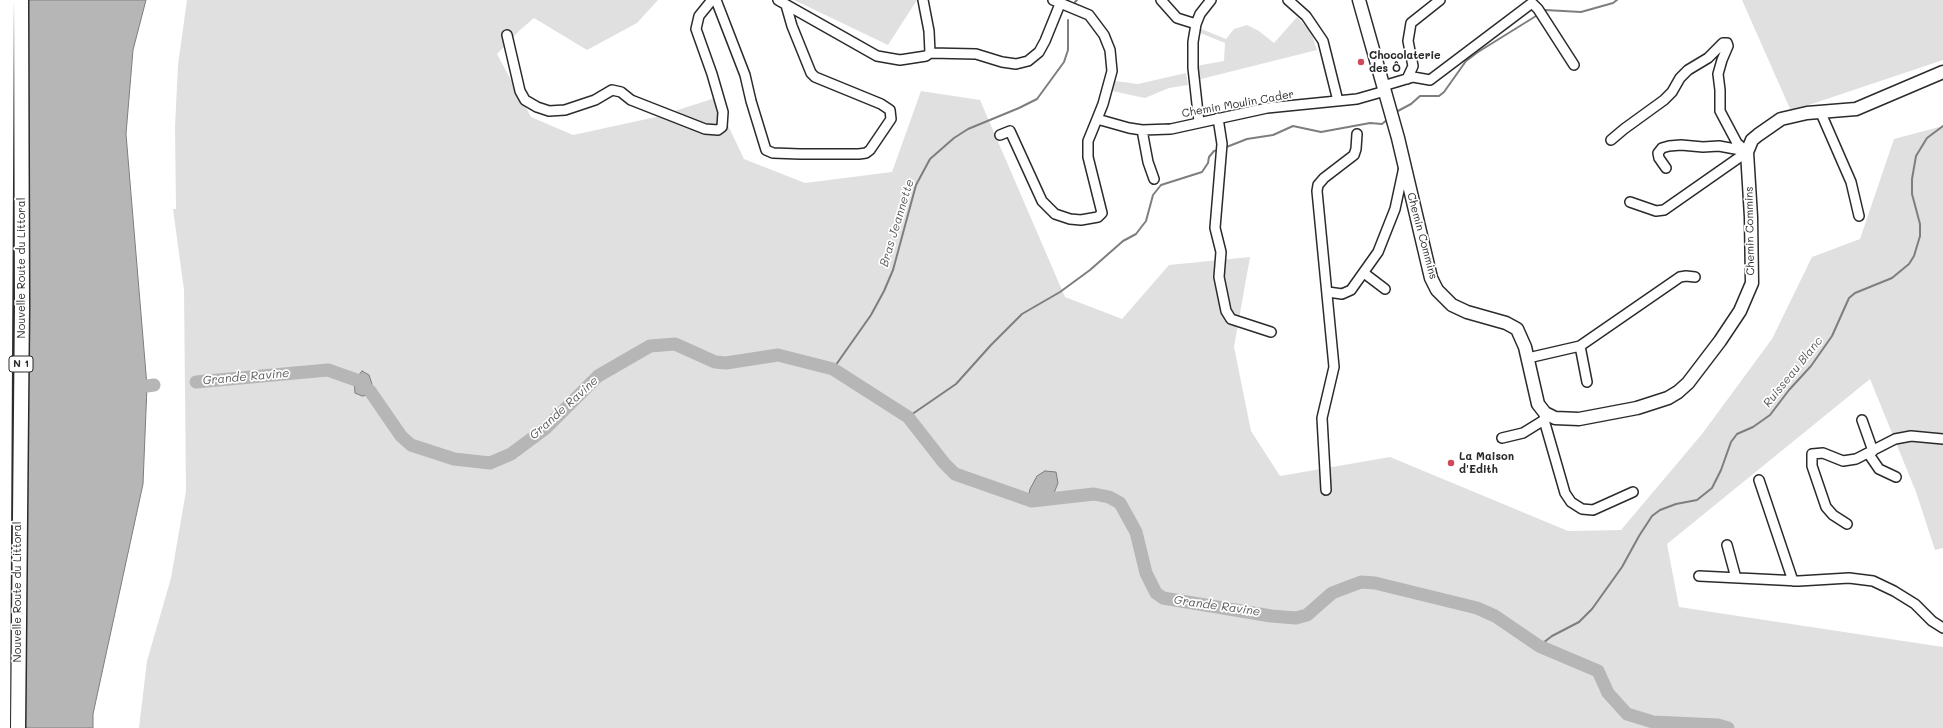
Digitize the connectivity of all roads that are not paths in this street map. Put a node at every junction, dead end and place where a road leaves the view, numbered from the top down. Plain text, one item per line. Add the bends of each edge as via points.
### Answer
1 (7, 0) edge
2 (21, 0) edge
3 (712, 0) edge
4 (716, 0) edge
5 (923, 0) edge
6 (1161, 0) edge
7 (1211, 0) edge
8 (1288, 0) edge
9 (1359, 0) edge
10 (1440, 0) edge
11 (782, 2) edge
12 (1057, 2) edge
13 (1196, 24) junction
14 (507, 35) dead end
15 (930, 53) junction
16 (1574, 65) dead end
17 (1943, 72) edge
18 (1407, 79) junction
19 (1384, 89) junction
20 (1338, 101) junction
21 (1820, 111) junction
22 (1218, 118) junction
23 (1097, 119) junction
24 (1199, 122) junction
25 (1142, 130) junction
26 (1357, 134) dead end
27 (1000, 135) dead end
28 (1612, 140) dead end
29 (1747, 152) junction
30 (1404, 165) junction
31 (1666, 168) dead end
32 (1154, 179) dead end
33 (1630, 202) dead end
34 (1859, 216) dead end
35 (1364, 273) junction
36 (1695, 277) dead end
37 (1384, 289) dead end
38 (1328, 292) junction
39 (1271, 332) dead end
40 (1580, 346) junction
41 (1528, 358) junction
42 (1587, 382) dead end
43 (1544, 417) junction
44 (1862, 420) dead end
45 (1502, 438) dead end
46 (1943, 439) edge
47 (1870, 452) junction
48 (1896, 477) dead end
49 (1759, 480) dead end
50 (1326, 490) dead end
51 (1633, 492) dead end
52 (1847, 524) dead end
53 (1726, 545) dead end
54 (1699, 576) dead end
55 (1736, 578) junction
56 (1793, 581) junction
57 (1943, 628) edge
58 (3, 728) edge
59 (18, 728) edge

1 - 58 main road, Nouvelle Route du Littoral / N 1
2 - 59 main road, Nouvelle Route du Littoral / N 1 via 22,305
3 - 14 street via 699,16 696,29 723,112 722,127 718,130 705,129 612,90 595,100 565,110 549,111 537,106 525,100 520,91
4 - 11 street via 746,75 766,150 773,153 859,154 870,150 890,119 890,110 811,73
5 - 15 street
6 - 13 street via 1177,18
7 - 13 street
8 - 20 street via 1306,16 1323,41
9 - 19 street, Chemin Commins
10 - 18 street via 1411,23 1408,41 1413,66
11 - 15 street via 877,56 900,60 926,56
12 - 15 street via 1045,41 1039,52 1028,61 1016,64 976,54
12 - 23 street via 1089,15 1104,34 1110,50 1111,81
13 - 24 street via 1193,68
16 - 18 street, Chemin Moulin Cader via 1532,3 1430,80 1413,77
17 - 21 street via 1856,109
18 - 19 street, Chemin Moulin Cader
19 - 20 street, Chemin Moulin Cader via 1357,99
19 - 30 street, Chemin Commins
20 - 22 street, Chemin Moulin Cader via 1267,108
21 - 29 street via 1781,119 1752,140
21 - 34 street via 1851,182
22 - 24 street, Chemin Moulin Cader
22 - 39 street via 1222,144 1215,228 1221,252 1219,277 1226,311 1231,319
23 - 25 street, Chemin Moulin Cader
23 - 27 street via 1088,141 1088,157 1102,213 1098,217 1081,220 1055,214 1042,201 1010,130
24 - 25 street, Chemin Moulin Cader via 1171,129
25 - 32 street
26 - 38 street via 1354,155 1318,185
28 - 29 street via 1664,100 1688,70 1708,58 1723,43 1727,43 1718,74 1720,111 1737,143
29 - 31 street via 1719,146 1669,146 1662,148 1658,153
29 - 33 street via 1664,210 1656,212
29 - 43 street, Chemin Commins via 1752,283 1740,311 1696,374 1678,392 1648,406 1579,419
30 - 35 street via 1395,209 1382,244
30 - 41 street, Chemin Commins via 1431,278 1437,290 1452,305 1517,329
35 - 37 street
35 - 38 street via 1347,293
36 - 40 street via 1680,277
38 - 50 street via 1334,367 1322,418
40 - 41 street
40 - 42 street
41 - 43 street, Chemin Commins via 1538,404
43 - 45 street via 1523,432
43 - 51 street, Chemin Commins via 1564,493 1574,505 1585,510 1593,510
44 - 47 street
46 - 47 street via 1911,436 1895,439
47 - 48 street via 1879,469
47 - 52 street via 1843,461 1824,453 1812,454 1812,466 1824,503 1833,515
49 - 56 street
53 - 55 street
54 - 55 street
55 - 56 street
56 - 57 street via 1849,578 1873,581 1915,604

